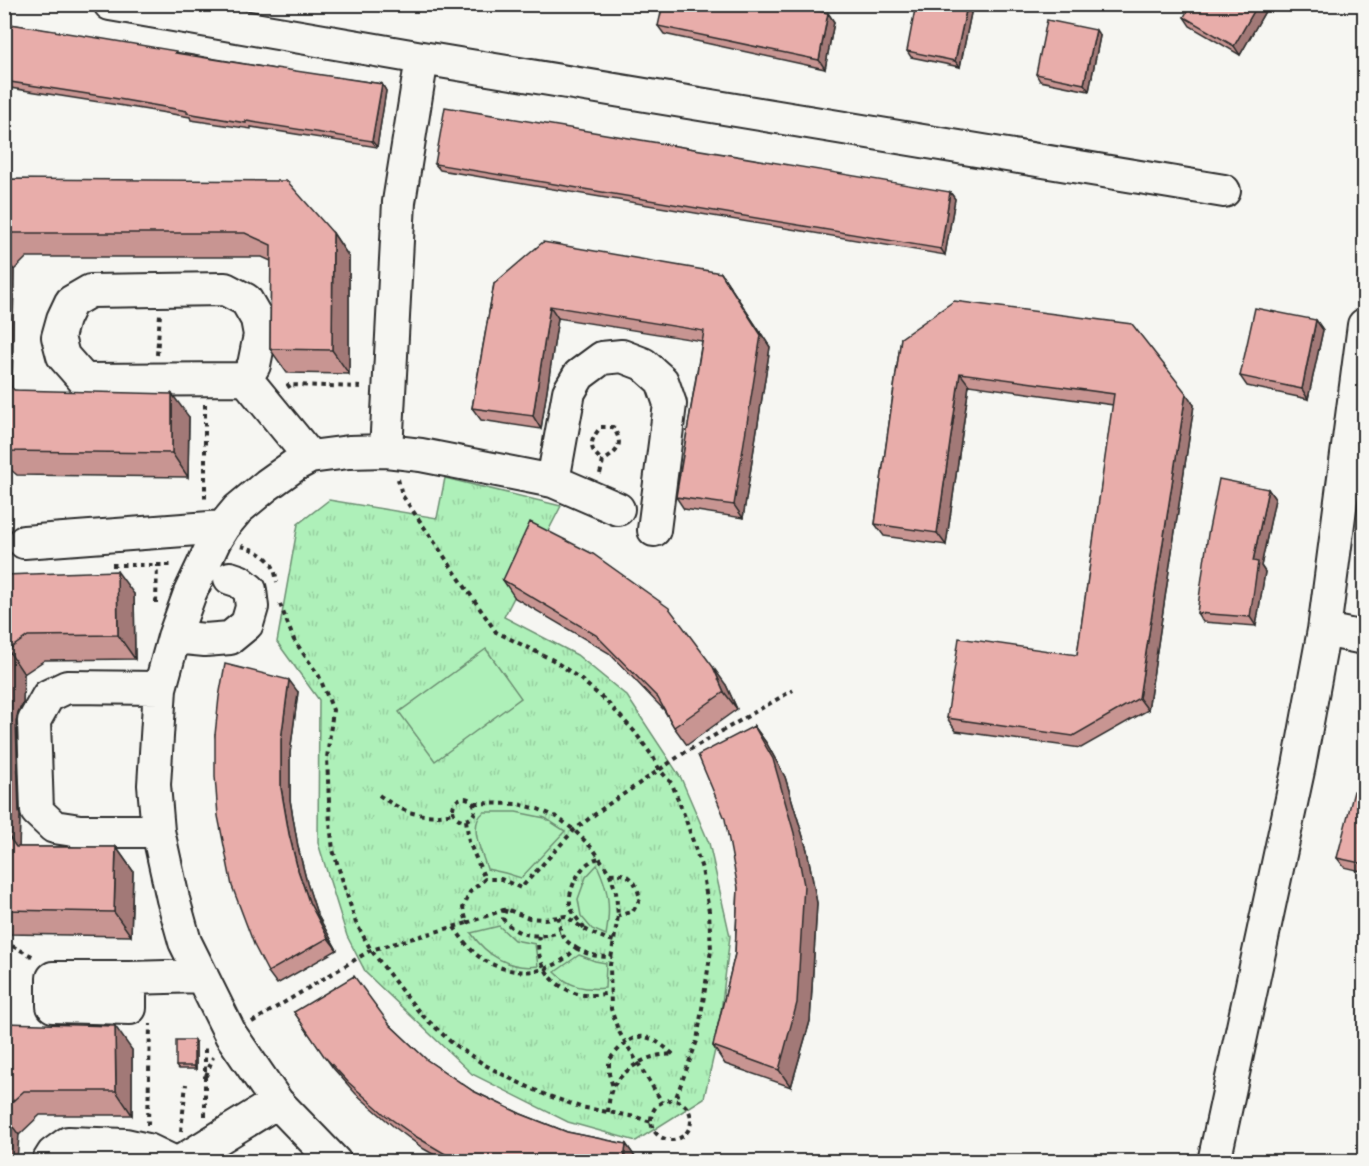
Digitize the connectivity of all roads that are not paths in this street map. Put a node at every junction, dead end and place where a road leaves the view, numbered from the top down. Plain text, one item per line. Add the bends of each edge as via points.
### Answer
1 (110, 4) edge
2 (422, 58) junction
3 (1224, 191) dead end
4 (1365, 325) edge
5 (246, 379) junction
6 (392, 452) junction
7 (310, 457) junction
8 (553, 481) junction
9 (607, 504) road end
10 (214, 526) junction
11 (654, 530) dead end
12 (24, 542) dead end
13 (230, 578) dead end
14 (1324, 630) junction
15 (174, 638) junction
16 (1365, 638) edge
17 (160, 687) junction
18 (158, 831) junction
19 (202, 976) junction
20 (130, 978) dead end
21 (277, 1102) junction
22 (170, 1153) edge
23 (48, 1161) edge
24 (335, 1161) edge
25 (1215, 1161) edge

1 - 2 street
2 - 3 street
2 - 6 street via 399,202 390,388
4 - 14 street
5 - 5 street via 254,365 260,335 257,319 246,300 225,289 156,309 90,291 71,302 63,319 58,338 63,356 84,380
5 - 7 street
6 - 7 street
6 - 8 street
7 - 10 street
8 - 9 street
8 - 11 street via 569,392 579,375 602,358 622,356 643,364 662,381 670,404
10 - 12 street
10 - 15 street
13 - 15 street via 250,590 252,607 247,624 230,638
14 - 16 street
14 - 25 street
15 - 17 street
17 - 18 street via 154,785
17 - 18 street via 67,687 48,696 34,721 38,811 54,827
18 - 19 street via 185,942
19 - 20 street
19 - 21 street via 218,1040
21 - 22 street
21 - 24 street
22 - 23 street via 126,1145 68,1143

